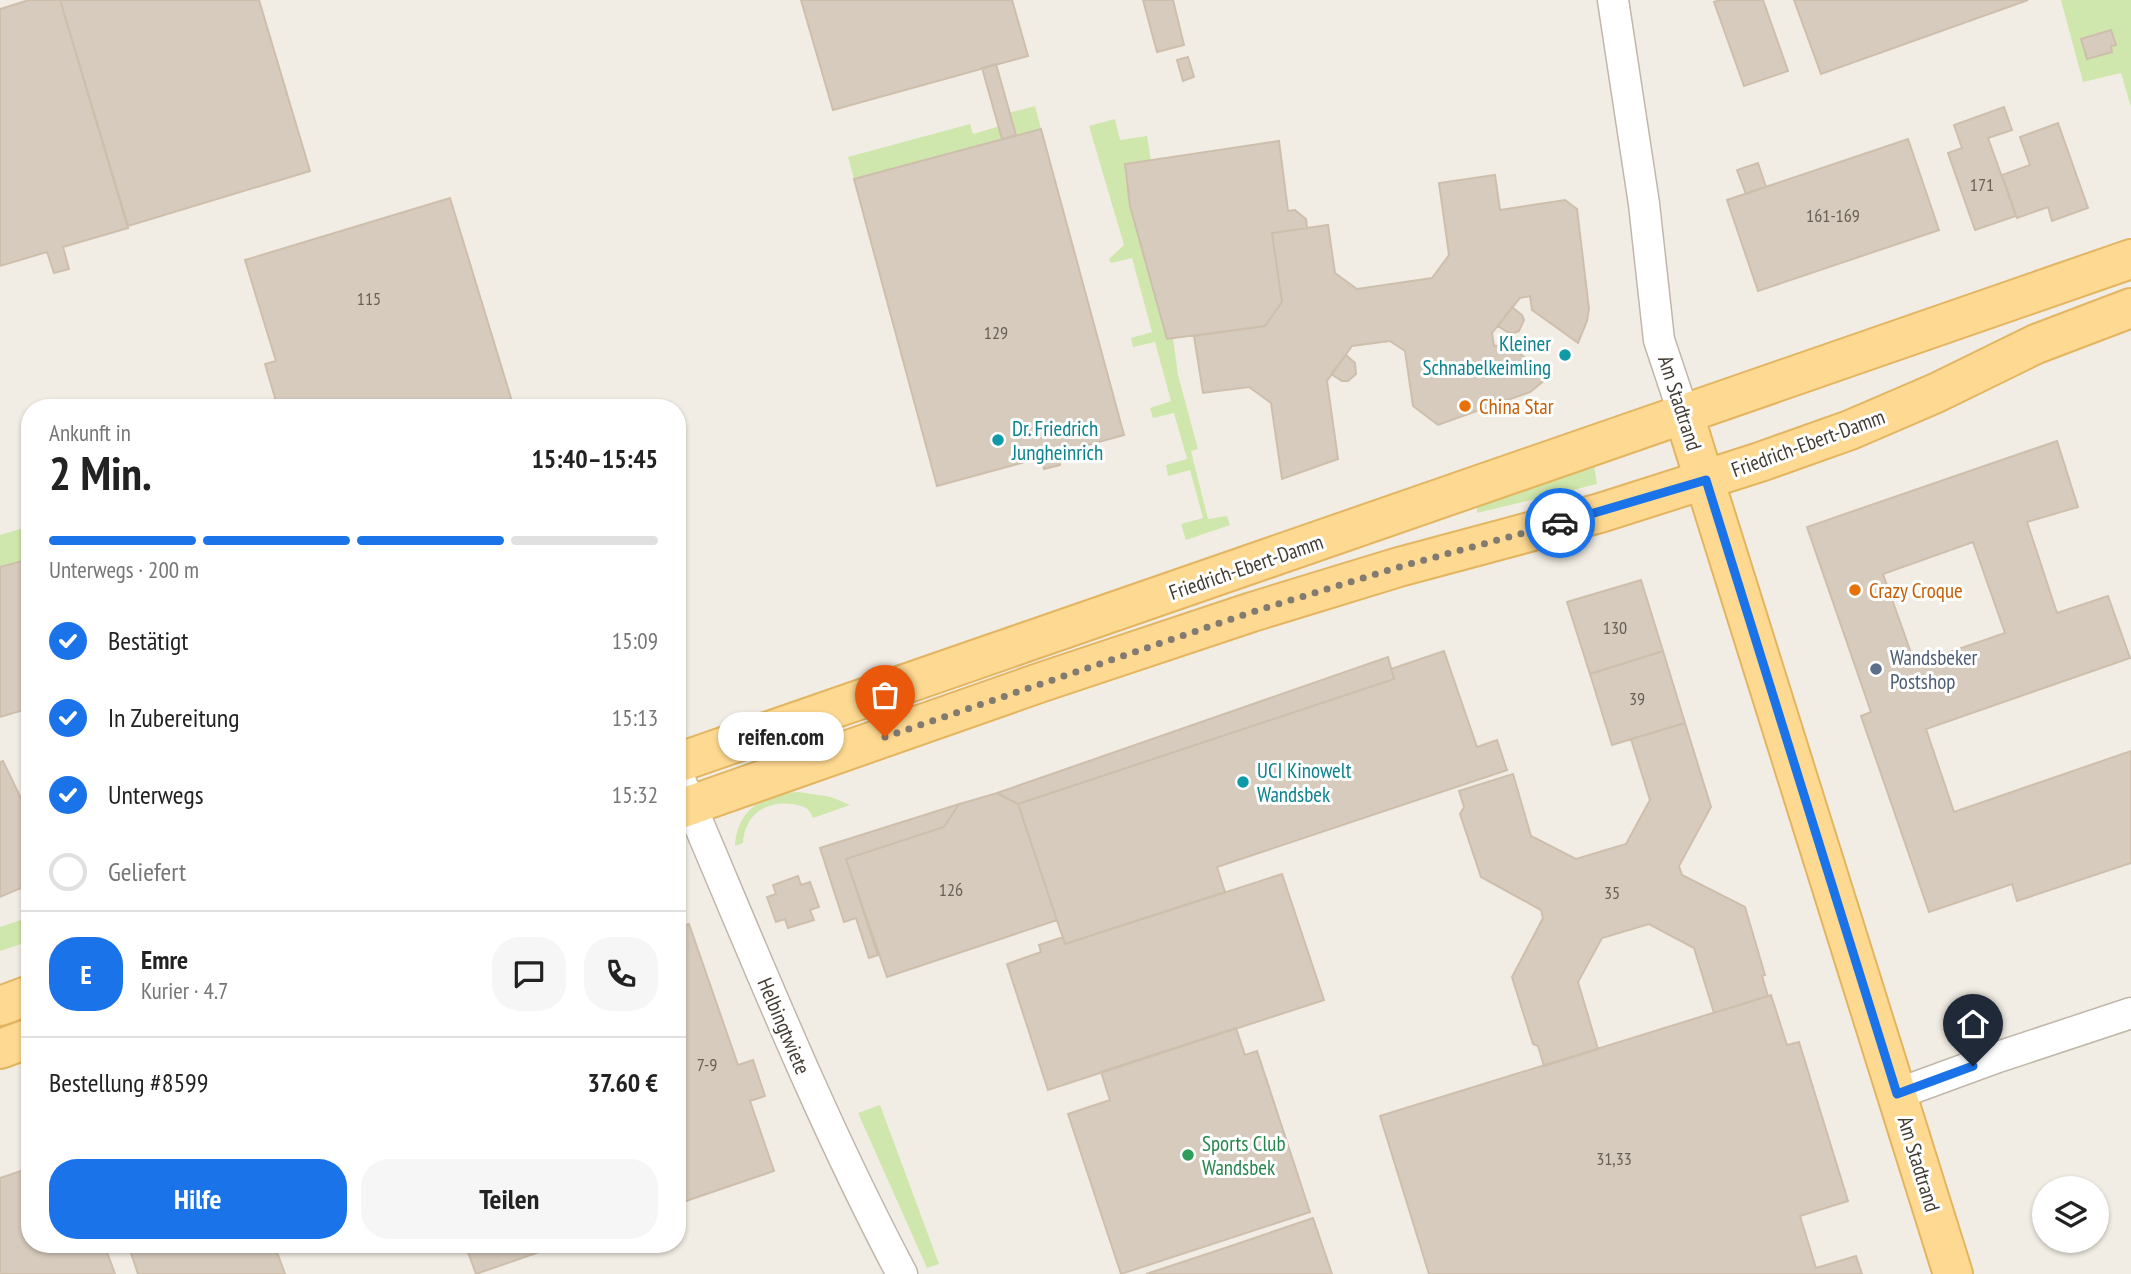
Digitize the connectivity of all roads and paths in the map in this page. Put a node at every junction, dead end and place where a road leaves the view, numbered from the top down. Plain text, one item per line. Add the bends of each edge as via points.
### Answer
1 (1613, 0) edge
2 (2131, 259) edge
3 (2131, 308) edge
4 (1684, 415) junction
5 (1706, 480) junction
6 (686, 761) edge
7 (686, 795) edge
8 (686, 805) edge
9 (21, 998) edge
10 (0, 1006) edge
11 (2131, 1013) edge
12 (21, 1041) edge
13 (0, 1049) edge
14 (1897, 1094) junction
15 (902, 1274) edge
16 (1953, 1274) edge

1 - 4 street, Am Stadtrand via 1643,195 1659,340
2 - 4 main road, Friedrich-Ebert-Damm
3 - 5 main road, Friedrich-Ebert-Damm via 2036,344 1850,430
4 - 5 main road, Am Stadtrand
4 - 6 main road, Friedrich-Ebert-Damm
5 - 7 main road, Friedrich-Ebert-Damm via 1386,570
5 - 14 main road, Am Stadtrand
8 - 15 street, Helbingtwiete via 846,1166
9 - 10 main road
11 - 14 street
12 - 13 main road
14 - 16 main road, Am Stadtrand

